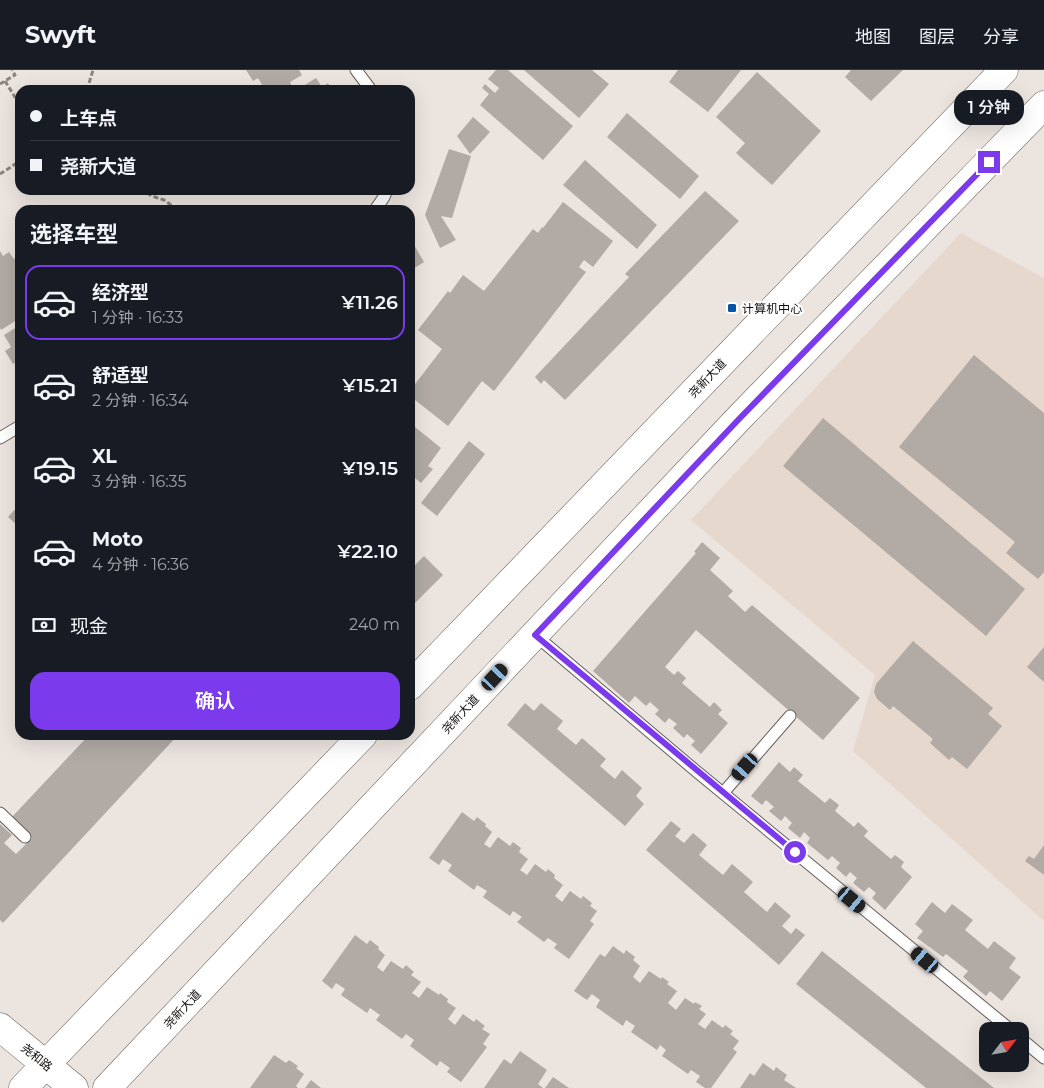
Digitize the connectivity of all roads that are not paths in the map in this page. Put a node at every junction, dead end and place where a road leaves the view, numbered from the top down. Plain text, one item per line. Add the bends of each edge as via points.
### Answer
1 (356, 70) edge
2 (1004, 70) edge
3 (367, 85) edge
4 (1044, 104) edge
5 (15, 429) edge
6 (0, 438) edge
7 (535, 635) junction
8 (415, 681) edge
9 (790, 716) dead end
10 (358, 740) edge
11 (723, 793) junction
12 (0, 813) edge
13 (25, 837) dead end
14 (1001, 1022) edge
15 (0, 1027) edge
16 (1029, 1046) edge
17 (1044, 1058) edge
18 (46, 1064) junction
19 (23, 1088) edge
20 (74, 1088) edge
21 (107, 1088) edge

1 - 3 lane
2 - 8 main road, 尧新大道
4 - 7 main road, 尧新大道
5 - 6 lane
7 - 11 lane
7 - 21 main road, 尧新大道
9 - 11 lane
10 - 18 main road
11 - 14 lane
12 - 13 lane
15 - 18 main road, 尧和路
16 - 17 lane
18 - 19 main road
18 - 20 main road, 尧和路

